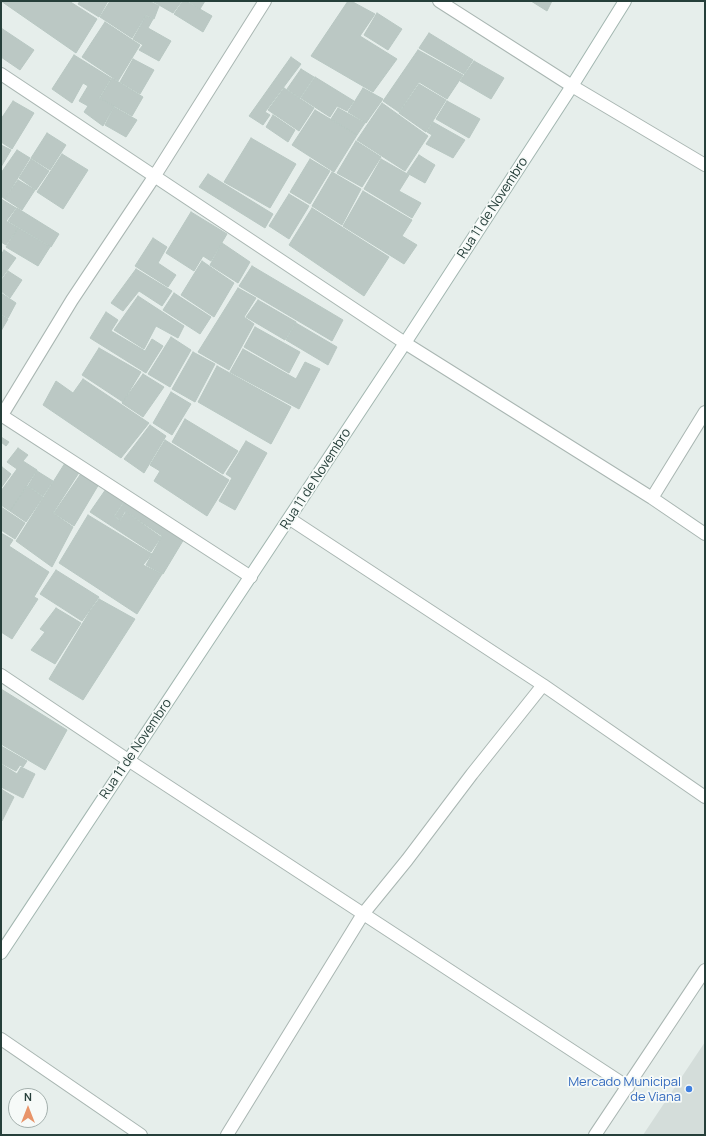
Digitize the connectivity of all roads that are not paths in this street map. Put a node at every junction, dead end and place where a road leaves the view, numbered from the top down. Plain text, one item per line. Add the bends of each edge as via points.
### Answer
1 (265, 1) edge
2 (439, 1) edge
3 (625, 1) edge
4 (1, 74) edge
5 (572, 86) junction
6 (705, 165) edge
7 (154, 176) junction
8 (406, 343) junction
9 (705, 412) edge
10 (1, 415) edge
11 (652, 498) junction
12 (290, 519) junction
13 (705, 534) edge
14 (251, 577) junction
15 (1, 675) edge
16 (543, 685) junction
17 (128, 760) junction
18 (705, 797) edge
19 (362, 914) junction
20 (1, 953) edge
21 (705, 970) edge
22 (1, 1039) edge
23 (628, 1087) junction
24 (141, 1135) edge
25 (227, 1135) edge
26 (595, 1135) edge

1 - 7 street
2 - 5 street
3 - 5 street, Rua 11 de Novembro
4 - 7 street
5 - 6 street
5 - 8 street, Rua 11 de Novembro
7 - 8 street
7 - 10 street via 72,300
8 - 11 street
8 - 12 street, Rua 11 de Novembro
9 - 11 street
10 - 14 street
11 - 13 street
12 - 14 street, Rua 11 de Novembro
12 - 16 street
14 - 17 street, Rua 11 de Novembro
15 - 17 street
16 - 18 street
16 - 19 street
17 - 19 street
17 - 20 street, Rua 11 de Novembro
19 - 23 street
19 - 25 street
21 - 23 street
22 - 24 street
23 - 26 street

